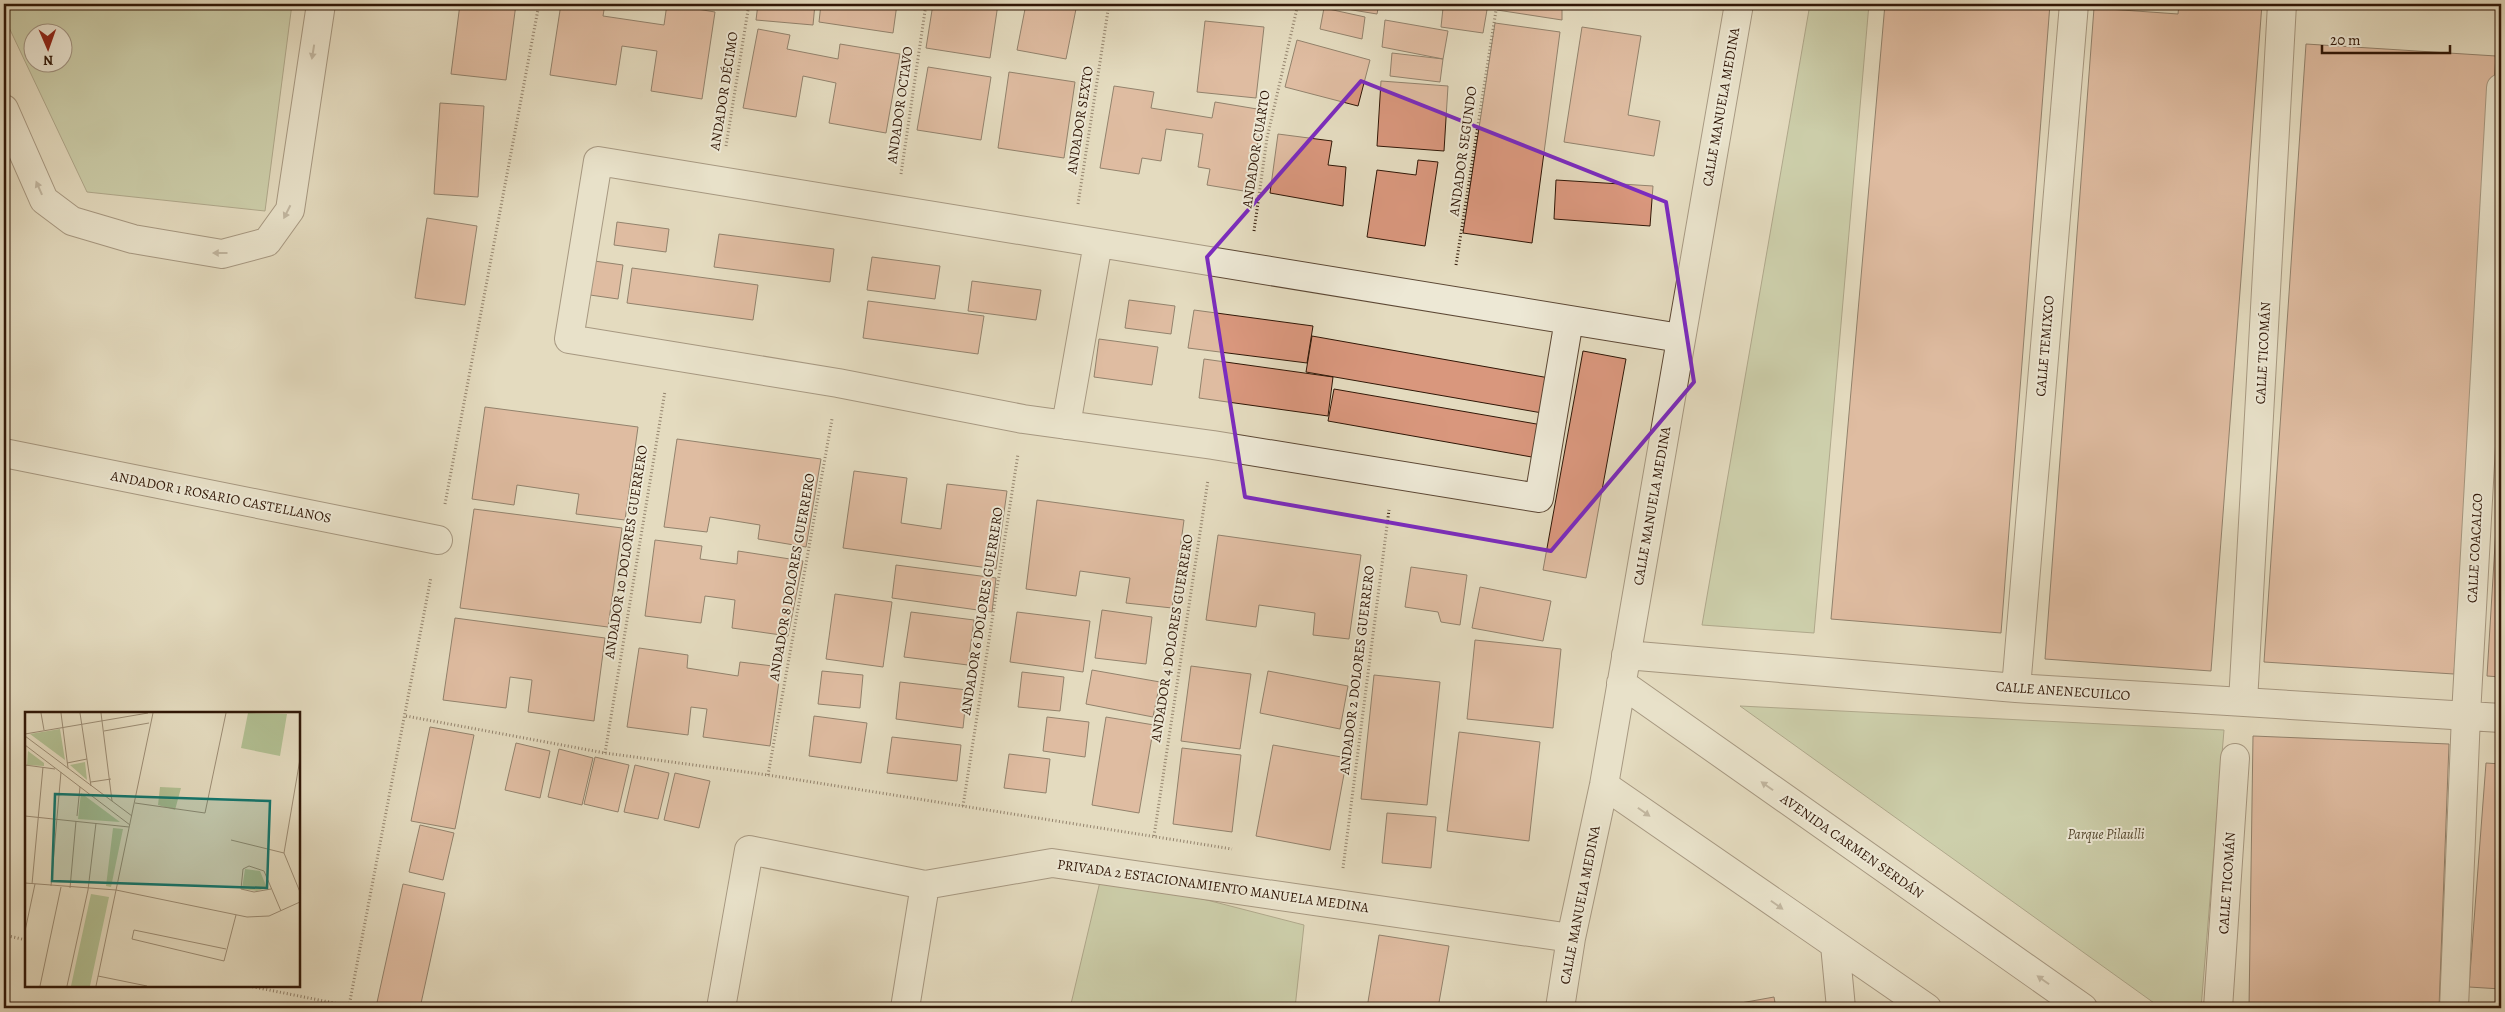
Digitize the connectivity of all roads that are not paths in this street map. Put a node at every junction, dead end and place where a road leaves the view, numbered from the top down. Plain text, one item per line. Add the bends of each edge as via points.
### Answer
1 (321, 4) edge
2 (1739, 4) edge
3 (2074, 4) edge
4 (2282, 4) edge
5 (2501, 88) edge
6 (4, 109) edge
7 (1085, 241) junction
8 (1569, 320) junction
9 (1680, 338) junction
10 (1066, 425) junction
11 (4, 454) edge
12 (438, 540) dead end
13 (1626, 655) junction
14 (1621, 683) junction
15 (2016, 688) junction
16 (2243, 702) junction
17 (2466, 716) junction
18 (2501, 718) edge
19 (2235, 758) dead end
20 (1604, 785) junction
21 (925, 885) junction
22 (1571, 938) junction
23 (1835, 945) junction
24 (721, 1008) edge
25 (905, 1008) edge
26 (1560, 1008) edge
27 (1841, 1008) edge
28 (1927, 1008) edge
29 (2082, 1008) edge
30 (2218, 1008) edge
31 (2454, 1008) edge

1 -> 6 street via 290,210 267,242 222,254 133,239 72,222 44,200
2 - 9 street, CALLE MANUELA MEDINA
3 - 15 street, CALLE TEMIXCO
4 - 16 street, CALLE TICOMÁN
5 - 17 street, CALLE COACALCO
7 - 8 street
7 - 10 street
7 - 10 street via 598,161 569,339 838,382
8 - 9 street
8 - 10 street via 1539,498 1213,444
9 - 13 street, CALLE MANUELA MEDINA
11 - 12 street, ANDADOR 1 ROSARIO CASTELLANOS
13 - 14 street, CALLE MANUELA MEDINA
13 - 15 street, CALLE ANENECUILCO
14 - 20 street, CALLE MANUELA MEDINA
29 -> 14 street, AVENIDA CARMEN SERDÁN
15 - 16 street, CALLE ANENECUILCO
16 - 17 street, CALLE ANENECUILCO
17 - 18 street, CALLE ANENECUILCO
17 - 31 street, CALLE COACALCO
19 - 30 street, CALLE TICOMÁN
20 - 22 street, CALLE MANUELA MEDINA
20 -> 23 street
21 - 22 street, PRIVADA 2 ESTACIONAMIENTO MANUELA MEDINA via 1052,863
21 - 24 street, PRIVADA 2 ESTACIONAMIENTO MANUELA MEDINA via 749,850
21 - 25 street
22 - 26 street, CALLE MANUELA MEDINA
23 - 27 street
23 - 28 street

